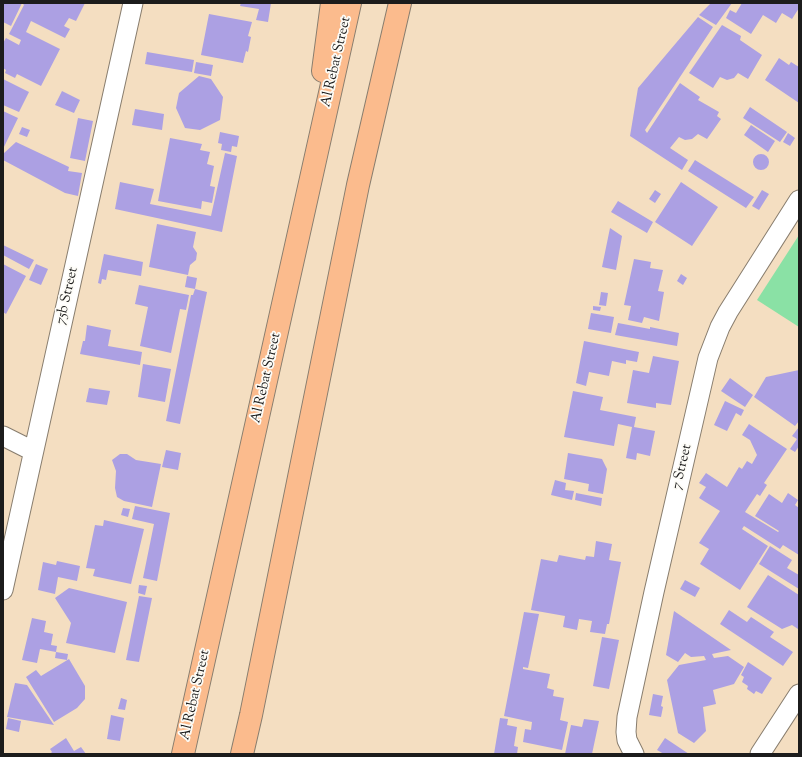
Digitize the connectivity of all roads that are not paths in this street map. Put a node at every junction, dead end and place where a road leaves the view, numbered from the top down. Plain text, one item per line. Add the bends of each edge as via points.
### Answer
1 (133, 3) edge
2 (332, 3) edge
3 (350, 3) edge
4 (400, 3) edge
5 (312, 172) junction
6 (799, 200) edge
7 (3, 436) edge
8 (33, 451) junction
9 (3, 590) edge
10 (799, 694) edge
11 (183, 754) edge
12 (242, 754) edge
13 (634, 754) edge
14 (760, 754) edge

1 - 8 street, 75b Street
2 - 5 highway
3 - 5 highway, Al Rebat Street
4 - 12 highway via 358,185 252,715
5 - 11 highway, Al Rebat Street
6 - 13 street, 7 Street via 728,312 708,358 628,717 627,740
7 - 8 street
8 - 9 street, 75b Street
10 - 14 street

